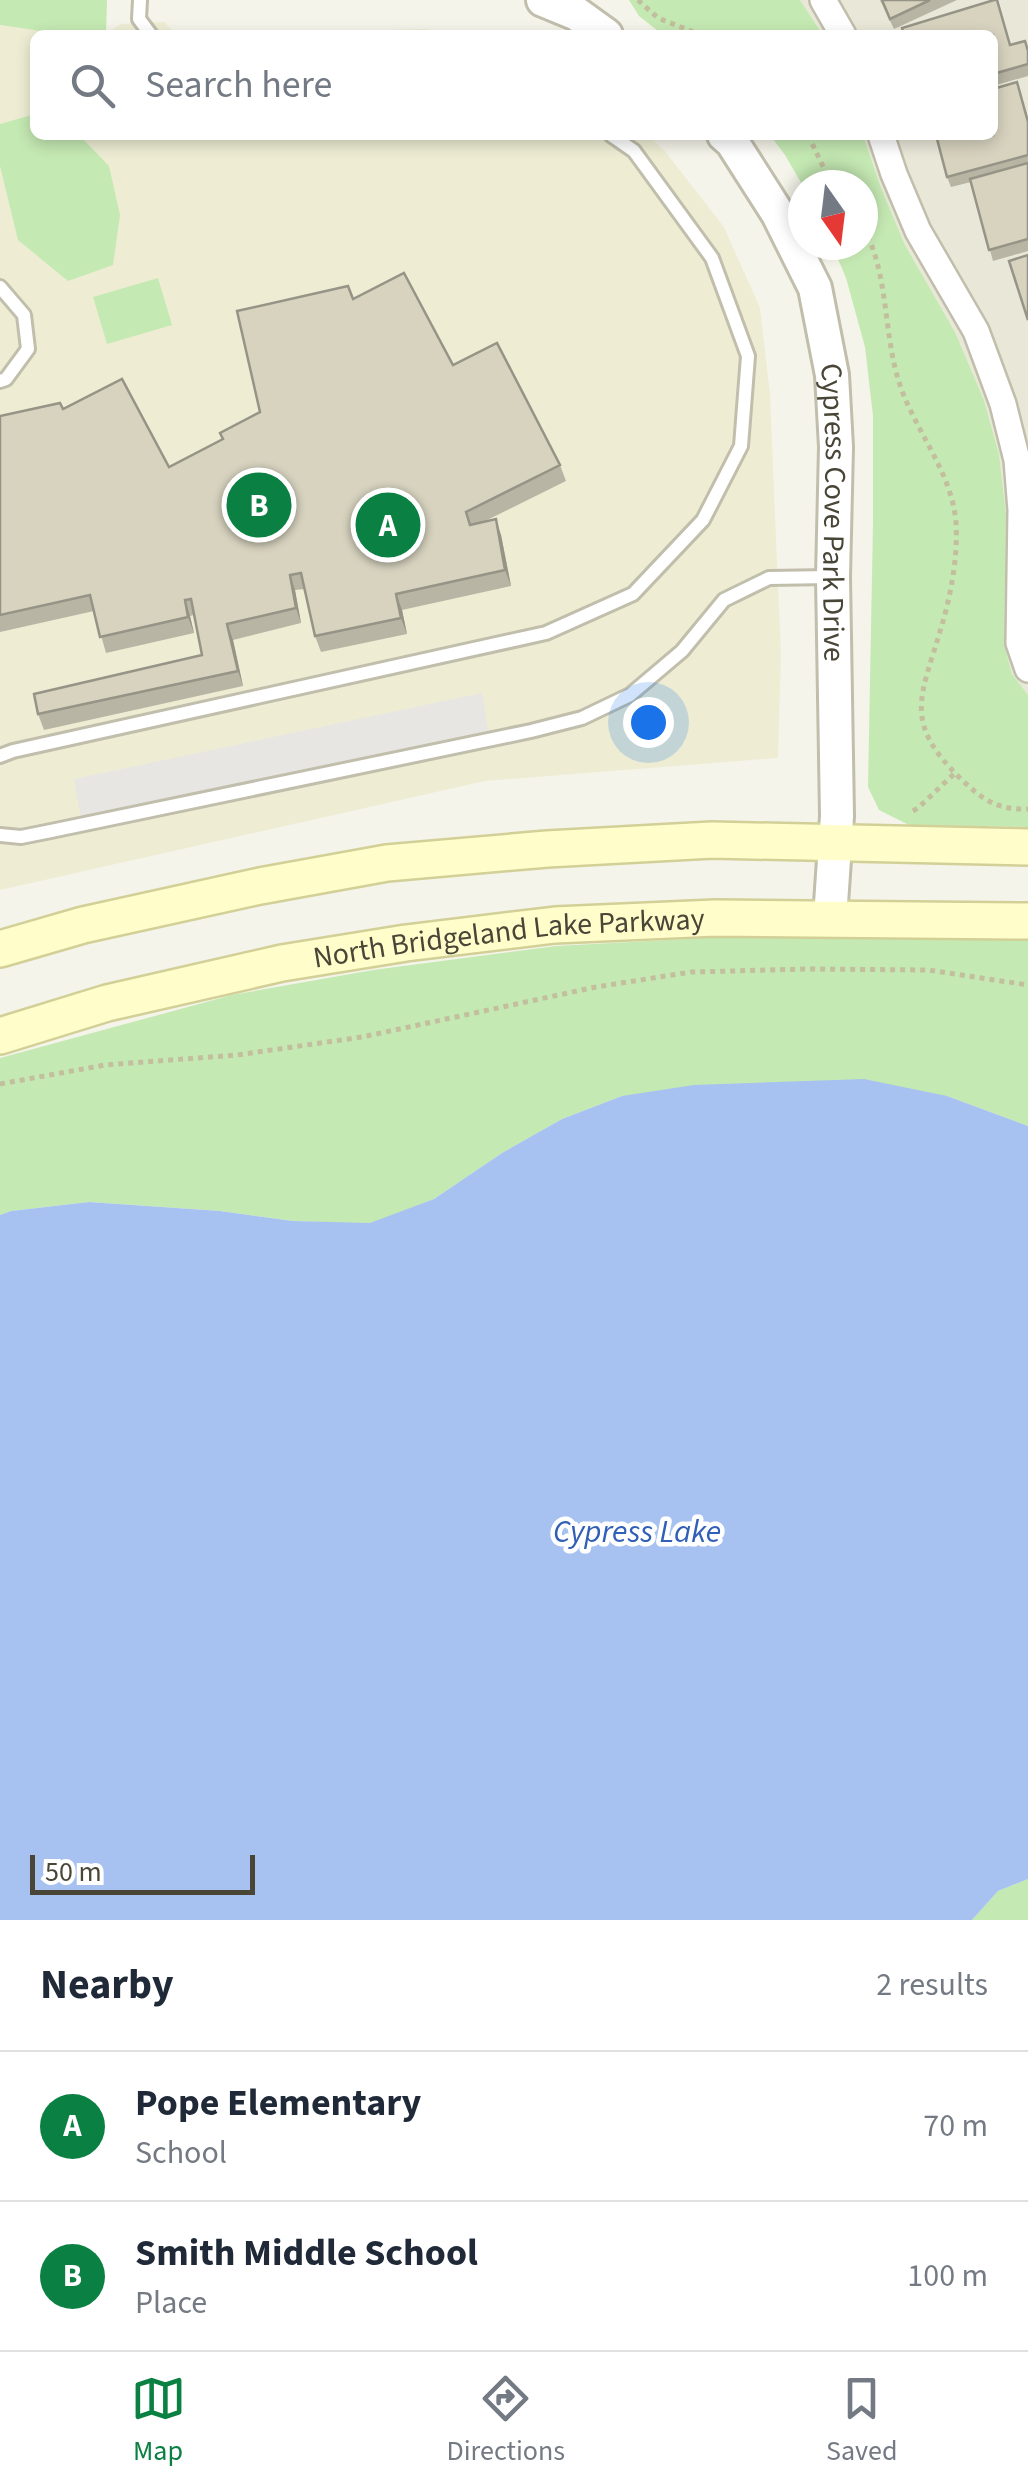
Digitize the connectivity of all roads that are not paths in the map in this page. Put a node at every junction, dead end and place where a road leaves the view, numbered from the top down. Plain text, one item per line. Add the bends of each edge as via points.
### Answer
1 (140, 0) edge
2 (543, 0) edge
3 (823, 0) edge
4 (580, 7) edge
5 (147, 30) edge
6 (601, 30) edge
7 (840, 30) edge
8 (618, 140) edge
9 (730, 140) edge
10 (883, 140) edge
11 (0, 287) edge
12 (0, 381) edge
13 (834, 577) junction
14 (1028, 669) edge
15 (0, 756) edge
16 (0, 835) edge
17 (835, 842) junction
18 (1028, 846) edge
19 (830, 918) junction
20 (1028, 921) edge
21 (0, 949) edge
22 (0, 1036) edge

1 - 5 lane via 139,19
2 - 4 street
3 - 7 street
4 - 6 street
8 - 15 lane via 634,151 712,258 748,356 742,446 704,520 633,594 546,634
9 - 13 street, Cypress Cove Park Drive via 815,288 832,374
10 - 14 street via 918,231 976,332 1003,404 1017,460 1019,643
11 - 12 lane via 24,315 28,350
13 - 16 lane via 769,578 724,600 682,651 630,695 582,718 21,837
13 - 17 street, Cypress Cove Park Drive
17 - 18 main road
17 - 19 street, Cypress Cove Park Drive
17 - 21 main road via 712,840 388,863 118,917
19 - 20 main road, North Bridgeland Lake Parkway
19 - 22 main road, North Bridgeland Lake Parkway via 554,925 406,943 106,1003

